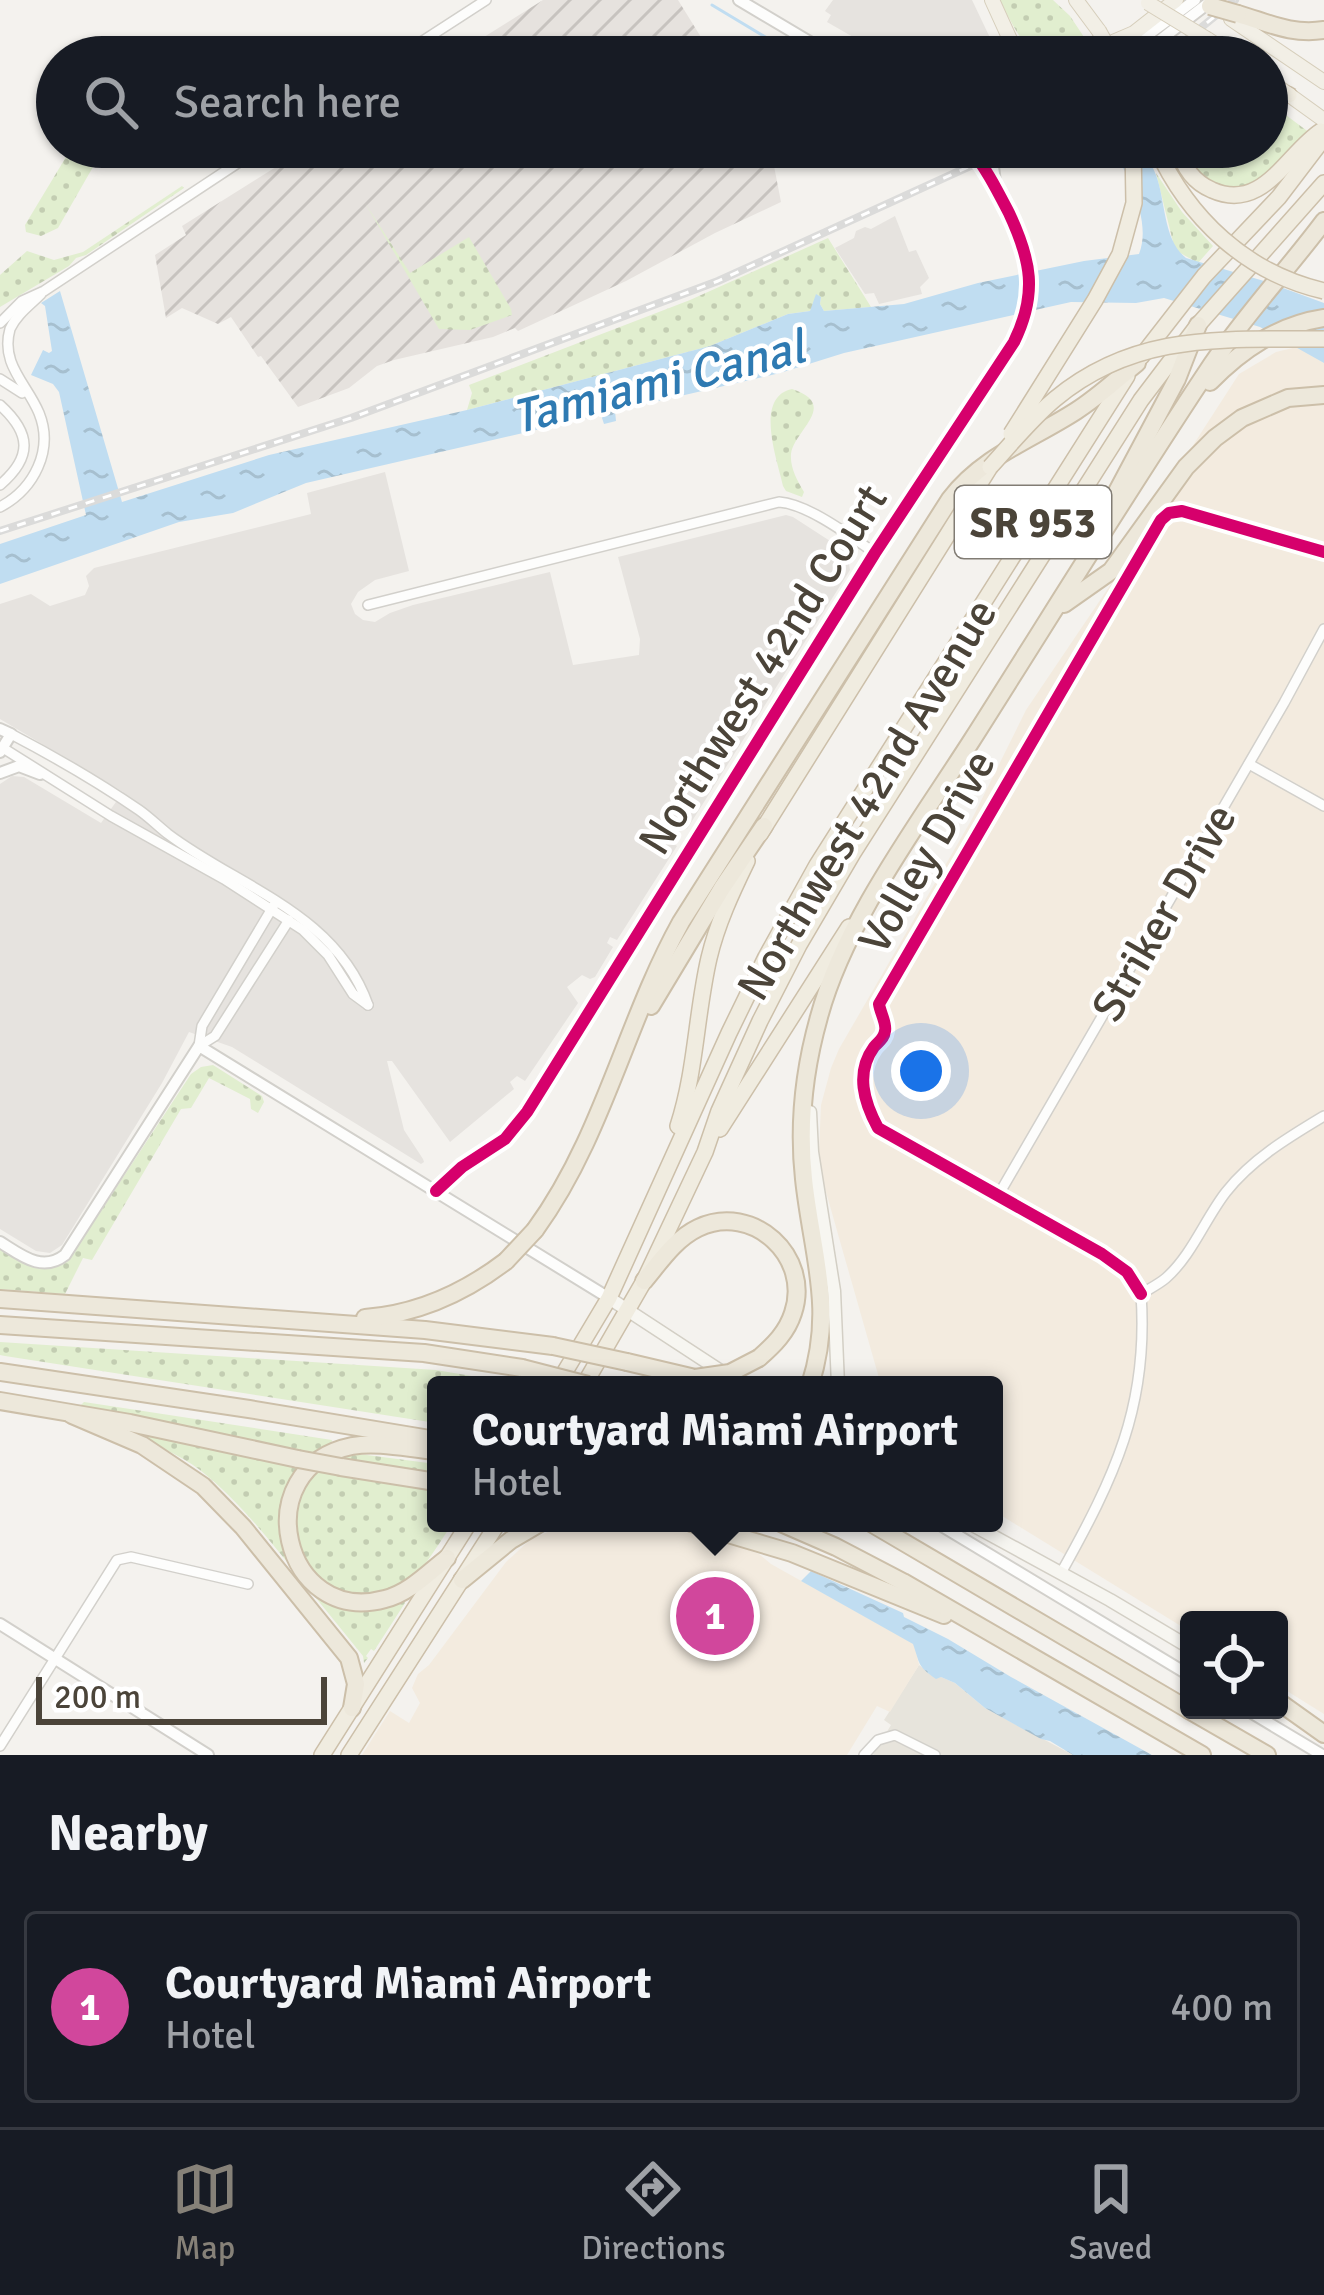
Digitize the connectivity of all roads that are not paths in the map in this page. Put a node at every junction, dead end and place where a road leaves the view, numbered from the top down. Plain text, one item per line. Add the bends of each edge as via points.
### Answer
1 (485, 0) edge
2 (740, 0) edge
3 (992, 0) edge
4 (1076, 0) edge
5 (1176, 0) edge
6 (1145, 2) edge
7 (1204, 2) edge
8 (1234, 17) junction
9 (1324, 30) edge
10 (430, 36) edge
11 (800, 36) edge
12 (1009, 36) edge
13 (1101, 36) edge
14 (1127, 36) edge
15 (1146, 36) edge
16 (1163, 36) edge
17 (1202, 36) edge
18 (1260, 36) edge
19 (1288, 56) edge
20 (1324, 82) edge
21 (1289, 95) edge
22 (1319, 116) edge
23 (1324, 134) edge
24 (1288, 163) edge
25 (230, 168) edge
26 (984, 168) edge
27 (993, 168) edge
28 (1133, 168) edge
29 (1167, 168) edge
30 (1187, 168) edge
31 (1283, 168) edge
32 (1324, 183) edge
33 (995, 186) junction
34 (1324, 221) edge
35 (1324, 290) edge
36 (1324, 318) edge
37 (5, 325) edge
38 (1198, 325) junction
39 (1324, 339) edge
40 (0, 344) edge
41 (1136, 363) junction
42 (0, 379) edge
43 (1324, 395) edge
44 (32, 399) junction
45 (0, 405) edge
46 (1185, 409) junction
47 (990, 467) junction
48 (0, 485) edge
49 (0, 507) edge
50 (1092, 551) junction
51 (1324, 551) edge
52 (875, 553) junction
53 (368, 605) dead end
54 (1054, 611) junction
55 (1324, 629) edge
56 (6, 732) edge
57 (1, 749) edge
58 (1249, 764) junction
59 (0, 773) edge
60 (40, 773) junction
61 (110, 791) junction
62 (1324, 806) edge
63 (99, 809) junction
64 (764, 826) junction
65 (893, 865) junction
66 (274, 905) junction
67 (291, 916) junction
68 (244, 952) junction
69 (263, 963) junction
70 (819, 1014) junction
71 (200, 1046) junction
72 (624, 1054) junction
73 (1324, 1116) edge
74 (705, 1152) junction
75 (665, 1169) junction
76 (436, 1191) junction
77 (999, 1194) junction
78 (0, 1243) edge
79 (644, 1281) junction
80 (1141, 1294) junction
81 (609, 1298) junction
82 (0, 1299) edge
83 (629, 1310) junction
84 (316, 1321) junction
85 (0, 1325) edge
86 (0, 1372) edge
87 (552, 1376) edge
88 (562, 1376) edge
89 (591, 1376) edge
90 (686, 1376) edge
91 (715, 1376) edge
92 (728, 1376) edge
93 (812, 1376) edge
94 (838, 1376) edge
95 (0, 1401) edge
96 (72, 1414) junction
97 (427, 1438) edge
98 (427, 1450) edge
99 (427, 1481) edge
100 (463, 1532) edge
101 (492, 1532) edge
102 (525, 1532) edge
103 (721, 1532) edge
104 (800, 1532) edge
105 (886, 1532) edge
106 (952, 1532) edge
107 (986, 1532) edge
108 (447, 1558) junction
109 (1061, 1573) junction
110 (462, 1580) junction
111 (248, 1584) dead end
112 (0, 1624) edge
113 (993, 1634) junction
114 (1180, 1642) edge
115 (54, 1659) junction
116 (1180, 1671) edge
117 (1180, 1705) edge
118 (352, 1708) junction
119 (1288, 1708) edge
120 (1205, 1719) edge
121 (1261, 1719) edge
122 (1324, 1730) edge
123 (0, 1746) edge
124 (208, 1755) edge
125 (322, 1755) edge
126 (350, 1755) edge
127 (864, 1755) edge
128 (935, 1755) edge
129 (1202, 1755) edge
130 (1267, 1755) edge
131 (1322, 1755) edge

1 - 10 street
2 - 11 street
3 - 12 main road
4 - 13 main road, bridge
5 - 14 main road
6 - 17 main road, bridge
7 - 8 highway, bridge
7 - 15 street
7 - 16 street
8 - 9 highway
8 - 18 main road
19 - 20 main road
21 - 22 main road
23 - 24 highway
23 - 41 highway, Northwest 42nd Avenue / SR 953
25 - 37 street via 44,290
26 - 33 street, Northwest 42nd Court
27 - 33 street
28 - 47 highway, bridge via 1134,203 1117,261
29 - 35 highway, bridge via 1222,240 1267,270
30 - 31 highway via 1200,184 1239,194
32 - 38 highway, Northwest 42nd Avenue / SR 953
33 - 52 street, Northwest 42nd Court via 1029,270 1025,317
34 - 46 highway
36 - 46 highway via 1270,335
37 - 40 street
37 - 44 street via 10,369
38 - 50 highway
38 - 74 highway, Northwest 42nd Avenue / SR 953 via 1120,432 819,908
39 - 47 highway, bridge via 1192,341 1124,357 1055,399
41 - 72 highway via 1074,412 988,461 950,499 682,922
41 - 75 highway, Northwest 42nd Avenue / SR 953 via 817,866
42 - 44 street
43 - 54 highway via 1288,398 1214,437 1111,571
44 - 49 street via 44,434 40,462 20,494
45 - 48 street via 17,422 25,448
46 - 50 highway
47 - 64 highway
50 - 54 highway
51 - 77 street, Volley Drive via 1182,511 1161,520 879,1004 886,1029 862,1073 878,1128
52 - 53 street via 805,509 778,502
52 - 76 street, Northwest 42nd Court via 527,1112
54 - 65 highway
55 - 58 street, Striker Drive
56 - 57 street
56 - 61 street
57 - 60 street
58 - 62 street
58 - 77 street, Striker Drive
59 - 60 street via 19,766
60 - 63 street
61 - 63 street
61 - 66 street
63 - 66 street
64 - 72 highway
64 - 75 highway via 712,945 689,1088
65 - 70 highway
65 - 74 highway
66 - 67 street
66 - 68 street
67 - 67 street via 352,994 368,1005 333,946
67 - 69 street
68 - 69 street via 257,952
68 - 71 street via 202,1026
69 - 71 street
70 - 93 highway via 800,1126 823,1317
70 - 94 main road via 810,1135 834,1291
71 - 76 street
71 - 78 street via 56,1262 29,1260
72 - 84 highway, bridge via 569,1177 506,1261 418,1308
73 - 80 street via 1247,1170 1166,1278
74 - 79 highway, Northwest 42nd Avenue / SR 953
75 - 81 highway, Northwest 42nd Avenue / SR 953
76 - 81 street
77 - 80 street, Volley Drive via 1102,1254
79 - 83 highway, Northwest 42nd Avenue / SR 953
79 - 91 highway, bridge via 676,1244 720,1222 769,1234 790,1261 797,1294 787,1327 759,1358
80 - 109 street via 1138,1386 1124,1446
81 - 83 main road
81 - 88 highway, Northwest 42nd Avenue / SR 953
82 - 84 highway
83 - 89 highway, Northwest 42nd Avenue / SR 953
83 - 92 main road
84 - 90 highway, bridge via 553,1346
85 - 87 highway, bridge via 424,1353
86 - 97 highway
95 - 96 highway
96 - 99 highway, bridge
96 - 118 highway via 158,1454 223,1505 349,1658
98 - 108 highway via 364,1445 329,1454 295,1489 288,1537 314,1583 363,1602 401,1592
100 - 108 highway
101 - 110 highway
102 - 110 highway
103 - 113 highway
104 - 113 highway
105 - 117 highway
106 - 116 street
107 - 109 main road
108 - 118 highway
109 - 114 main road
110 - 126 highway
111 - 115 street via 122,1557
112 - 115 street
113 - 129 highway
115 - 123 street
115 - 124 street
118 - 125 highway
119 - 122 highway
120 - 130 highway
121 - 131 street
127 - 128 street via 883,1737 901,1736

